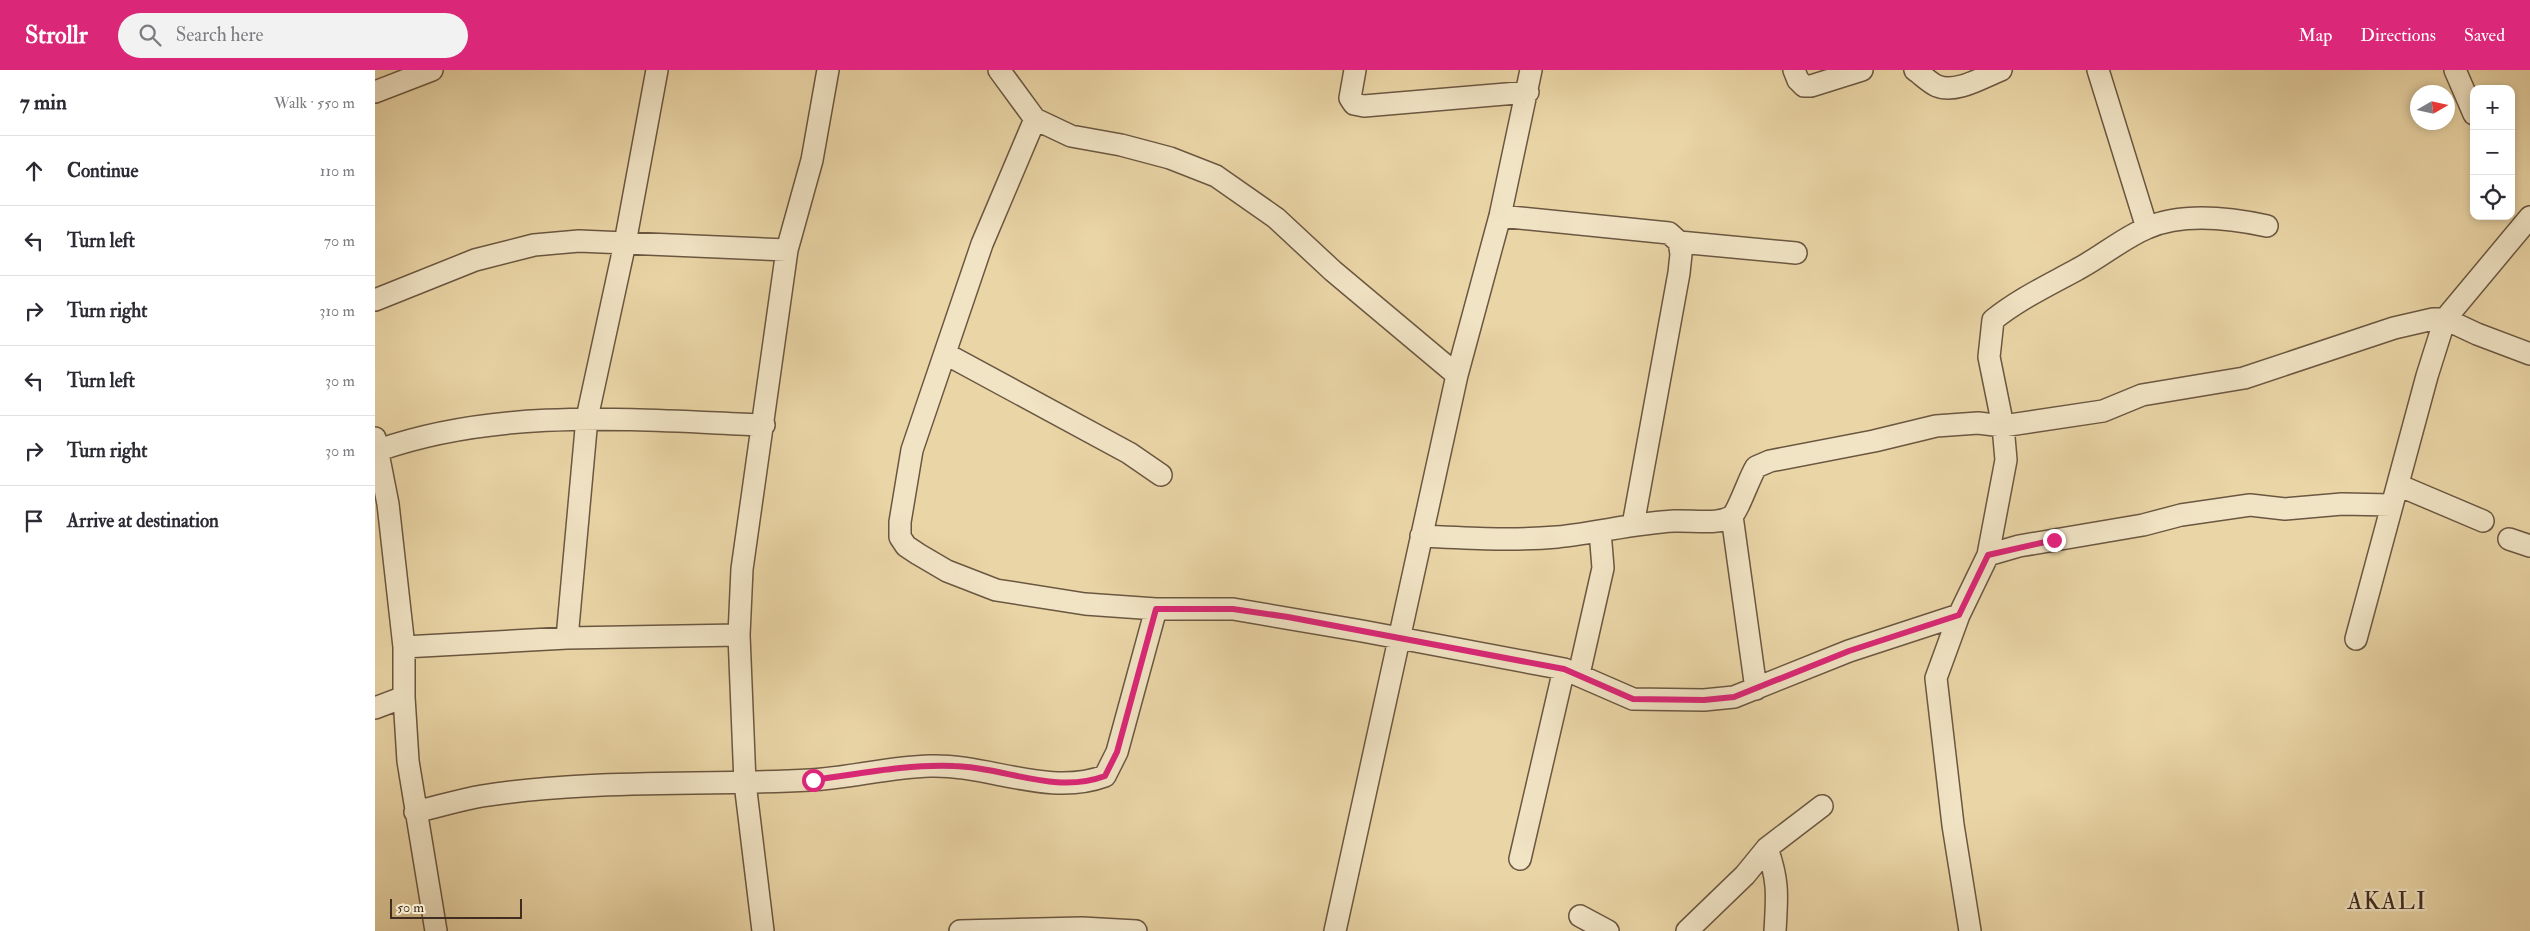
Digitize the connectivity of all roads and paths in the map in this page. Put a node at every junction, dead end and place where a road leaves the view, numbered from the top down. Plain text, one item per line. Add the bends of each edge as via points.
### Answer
1 (432, 70) edge
2 (657, 70) edge
3 (829, 70) edge
4 (999, 70) edge
5 (1355, 70) edge
6 (1531, 70) edge
7 (1794, 70) edge
8 (1862, 70) edge
9 (1915, 70) edge
10 (2001, 70) edge
11 (2099, 70) edge
12 (2455, 70) edge
13 (375, 92) edge
14 (1528, 92) junction
15 (2470, 105) edge
16 (1035, 119) junction
17 (1500, 216) junction
18 (2530, 217) edge
19 (2267, 226) dead end
20 (2510, 226) edge
21 (2147, 228) junction
22 (1679, 242) junction
23 (625, 243) junction
24 (787, 250) junction
25 (1795, 253) dead end
26 (375, 300) edge
27 (2445, 320) junction
28 (946, 354) junction
29 (2530, 354) edge
30 (1457, 375) junction
31 (587, 418) junction
32 (764, 425) junction
33 (2003, 426) junction
34 (377, 444) edge
35 (1161, 475) dead end
36 (2398, 484) junction
37 (2392, 505) junction
38 (381, 506) edge
39 (1732, 516) junction
40 (2483, 522) dead end
41 (1633, 525) junction
42 (1600, 531) junction
43 (1421, 536) junction
44 (2509, 539) dead end
45 (2530, 546) edge
46 (1988, 555) junction
47 (1156, 609) junction
48 (1959, 615) junction
49 (739, 635) junction
50 (567, 638) junction
51 (1398, 638) junction
52 (2356, 639) dead end
53 (404, 647) junction
54 (1571, 672) junction
55 (1756, 689) junction
56 (404, 697) junction
57 (375, 708) edge
58 (745, 783) junction
59 (1822, 806) dead end
60 (415, 812) junction
61 (1767, 848) junction
62 (1520, 859) dead end
63 (1580, 916) dead end
64 (436, 931) edge
65 (763, 931) edge
66 (959, 931) edge
67 (1136, 931) edge
68 (1335, 931) edge
69 (1608, 931) edge
70 (1687, 931) edge
71 (1775, 931) edge
72 (1971, 931) edge

1 - 13 street
2 - 23 street
3 - 24 street via 812,160
4 - 16 street
5 - 14 street via 1350,98 1354,104 1364,106
6 - 14 street
7 - 8 street via 1804,86 1811,86
9 - 10 street via 1935,86 1945,89
11 - 21 street
12 - 15 street
14 - 17 street
16 - 28 street via 983,244
16 - 30 street via 1071,136 1170,158 1216,176 1276,218
17 - 22 street via 1669,233
17 - 30 street
18 - 20 street
19 - 21 street via 2232,218 2169,222
20 - 27 street
21 - 33 street via 2010,306 1993,320 1989,356
22 - 25 street
22 - 41 street via 1679,273
23 - 24 street
23 - 26 street via 579,241 534,245 475,260
23 - 31 street
24 - 32 street
27 - 29 street
27 - 33 street via 2418,322 2245,378 2141,396 2103,411
27 - 36 street
28 - 35 street via 1129,453
28 - 47 street via 912,450 900,522 900,537 906,546 947,571 996,590 1085,604
30 - 43 street
31 - 32 street
31 - 34 street via 524,422
31 - 50 street
32 - 49 street via 742,569
33 - 39 street via 1978,423 1936,426 1770,461 1756,467 1739,508
33 - 46 street via 2006,460
34 - 38 street
36 - 37 street
36 - 40 street
37 - 46 street via 2342,504 2285,509 2250,505 2181,515 2143,525 2019,546
37 - 52 street
38 - 53 street
39 - 41 street via 1721,520
39 - 55 street
41 - 42 street
42 - 43 street via 1510,538
42 - 54 street via 1603,568
43 - 51 street
44 - 45 street
46 - 48 street
47 - 51 street via 1233,609
47 - 58 street via 1117,752 1105,776 1072,783 1029,780 956,766 927,766 813,780
48 - 55 street via 1849,651
48 - 72 street via 1936,678 1953,825
49 - 50 street
49 - 58 street
50 - 53 street
51 - 54 street
51 - 68 street
53 - 56 street
54 - 55 street via 1633,699 1704,700 1734,697
54 - 62 street
56 - 57 street
56 - 60 street
58 - 60 street via 532,790 481,796
58 - 65 street
59 - 61 street
60 - 64 street
61 - 70 street via 1745,875
61 - 71 street via 1778,887
63 - 69 street
66 - 67 street via 1082,928

